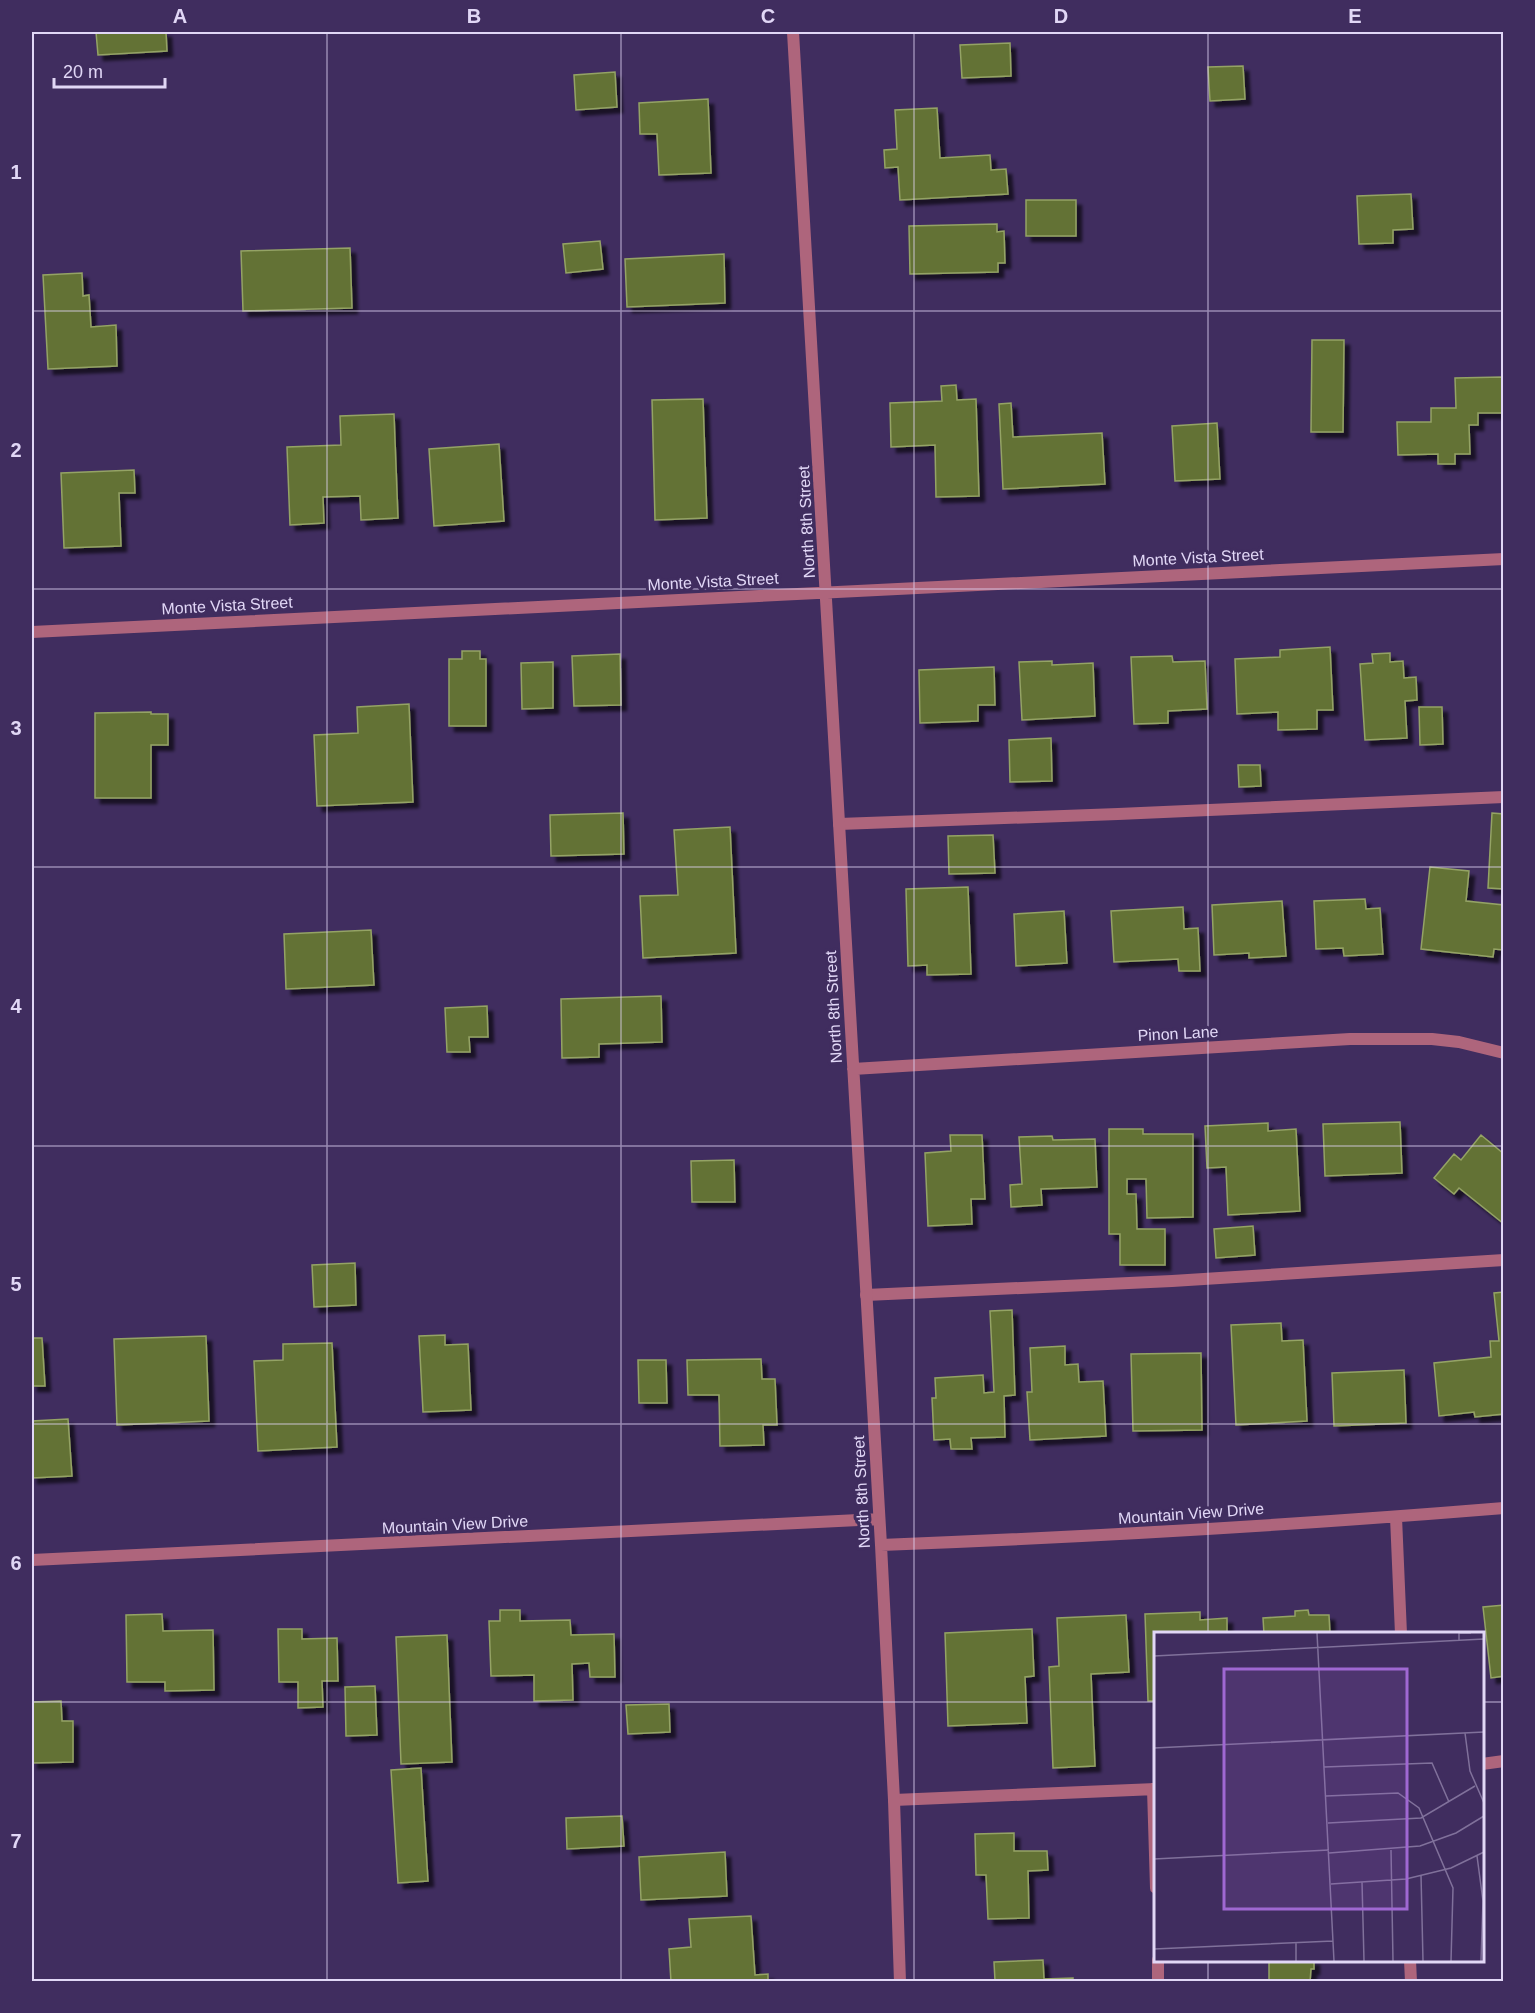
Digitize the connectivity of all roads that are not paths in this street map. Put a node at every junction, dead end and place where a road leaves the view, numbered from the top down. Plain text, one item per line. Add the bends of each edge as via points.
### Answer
1 (793, 32) edge
2 (1503, 559) edge
3 (827, 591) junction
4 (32, 632) edge
5 (1503, 797) edge
6 (839, 824) junction
7 (1503, 1053) edge
8 (853, 1069) junction
9 (1503, 1260) edge
10 (866, 1295) junction
11 (1503, 1508) edge
12 (1396, 1517) junction
13 (879, 1519) junction
14 (881, 1545) junction
15 (32, 1560) edge
16 (1401, 1632) edge
17 (1503, 1761) edge
18 (1484, 1764) edge
19 (1154, 1789) edge
20 (894, 1800) junction
21 (1158, 1962) edge
22 (1410, 1962) edge
23 (900, 1982) edge
24 (1158, 1982) edge
25 (1411, 1982) edge

1 - 3 street, North 8th Street
2 - 3 street, Monte Vista Street
3 - 4 street, Monte Vista Street
3 - 6 street, North 8th Street
5 - 6 street
6 - 8 street, North 8th Street
7 - 8 street, Pinon Lane via 1450,1041 1350,1039
8 - 10 street, North 8th Street
9 - 10 street
10 - 13 street, North 8th Street
11 - 12 street, Mountain View Drive
12 - 14 street, Mountain View Drive
12 - 16 street
13 - 14 street, North 8th Street
13 - 15 street, Mountain View Drive
14 - 20 street, North 8th Street
17 - 18 street
19 - 20 street
20 - 23 street, North 8th Street
21 - 24 street
22 - 25 street

